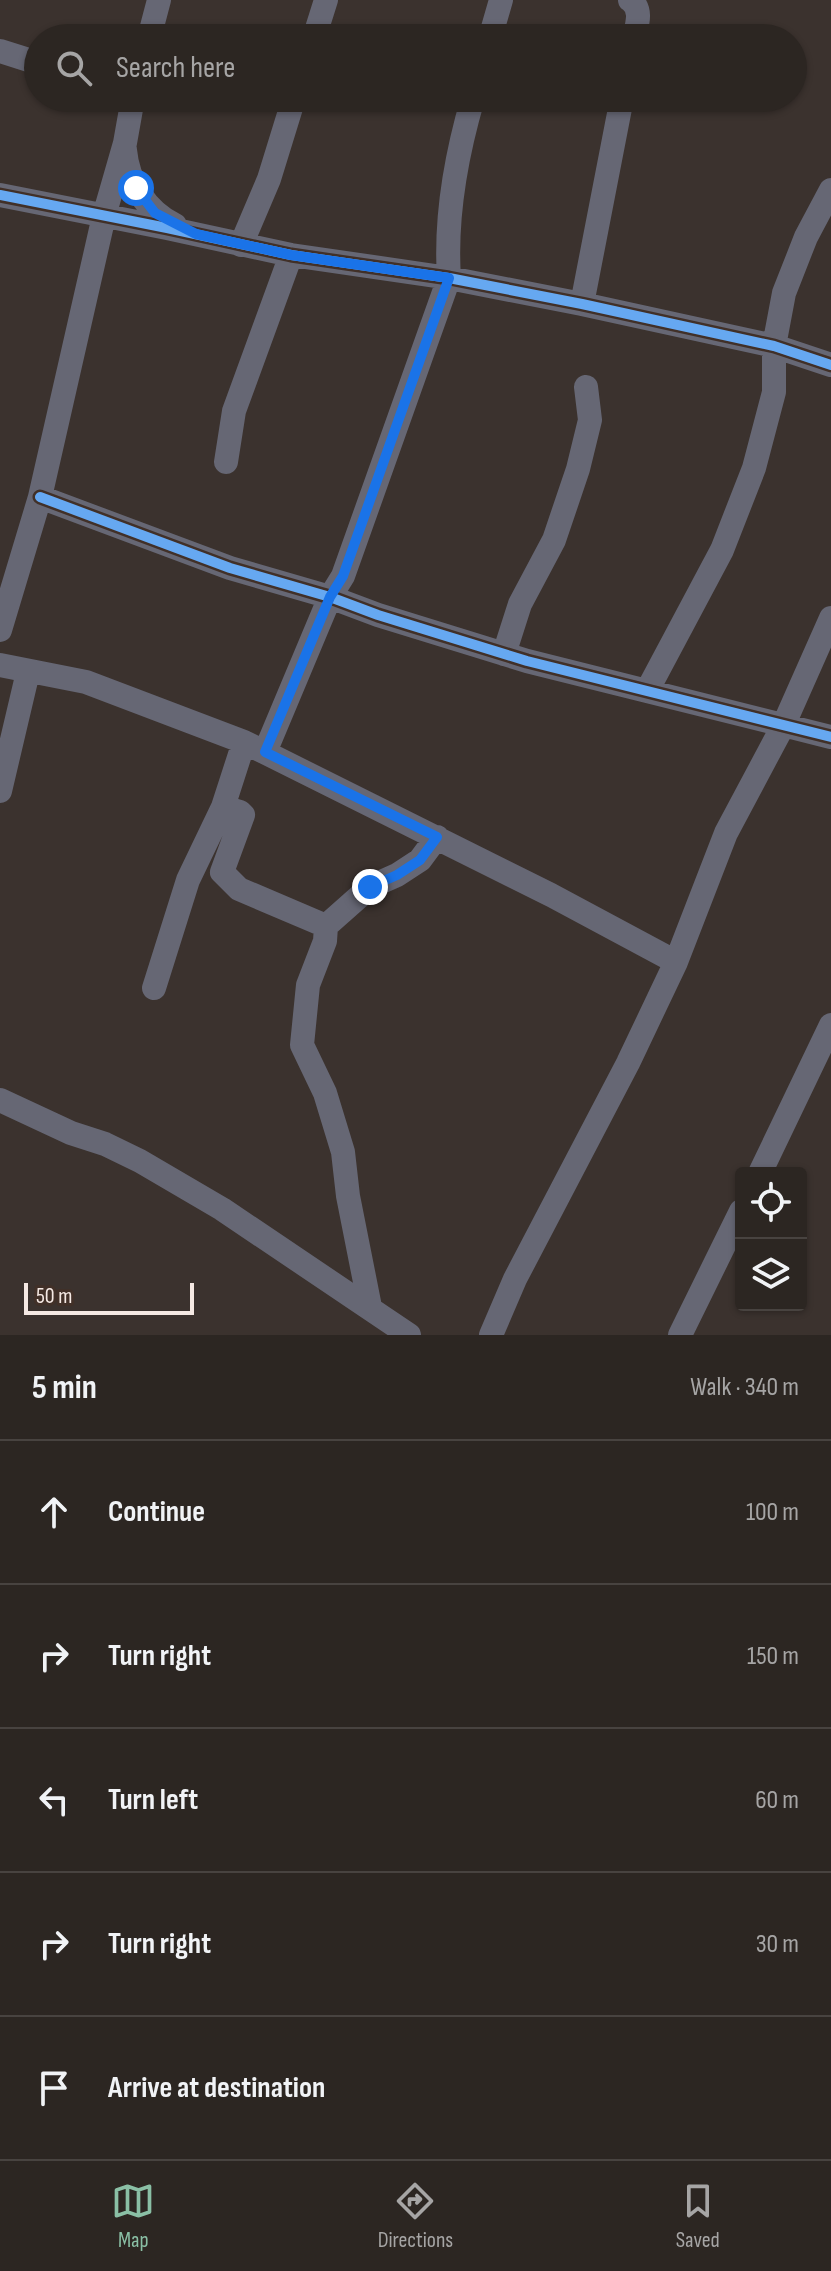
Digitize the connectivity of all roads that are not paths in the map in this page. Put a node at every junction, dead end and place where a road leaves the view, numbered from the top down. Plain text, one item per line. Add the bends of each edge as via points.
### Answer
1 (159, 0) edge
2 (326, 0) edge
3 (501, 0) edge
4 (630, 0) edge
5 (153, 24) edge
6 (318, 24) edge
7 (494, 24) edge
8 (637, 24) edge
9 (0, 51) edge
10 (24, 59) edge
11 (131, 112) edge
12 (290, 112) edge
13 (469, 112) edge
14 (619, 112) edge
15 (125, 143) junction
16 (831, 190) edge
17 (0, 195) edge
18 (104, 216) junction
19 (196, 234) junction
20 (241, 245) junction
21 (291, 255) junction
22 (449, 278) junction
23 (582, 304) junction
24 (774, 346) junction
25 (831, 365) edge
26 (586, 387) dead end
27 (226, 462) dead end
28 (40, 497) junction
29 (330, 597) junction
30 (831, 618) edge
31 (0, 630) edge
32 (504, 654) junction
33 (0, 665) edge
34 (28, 672) junction
35 (647, 691) junction
36 (784, 724) junction
37 (831, 737) edge
38 (255, 747) junction
39 (0, 791) edge
40 (223, 807) junction
41 (437, 837) junction
42 (326, 926) junction
43 (676, 962) junction
44 (154, 988) dead end
45 (831, 1025) edge
46 (0, 1100) edge
47 (763, 1167) edge
48 (735, 1223) edge
49 (381, 1321) edge
50 (409, 1335) edge
51 (491, 1335) edge
52 (680, 1335) edge

1 - 5 street
2 - 6 street
3 - 7 street
4 - 8 street via 639,15
9 - 10 street
11 - 15 street
12 - 20 street
13 - 22 street via 450,207
14 - 23 street
15 - 18 street
15 - 19 street via 131,177 147,205
16 - 24 street via 784,293
17 - 18 street
18 - 19 street
18 - 28 street
19 - 20 street
20 - 21 street
21 - 22 street
21 - 27 street via 234,411
22 - 23 street
22 - 29 street via 343,576
23 - 24 street
24 - 25 street
24 - 35 street via 774,392 754,468 722,550
26 - 32 street via 590,420 578,469 554,540 520,604
28 - 29 street via 230,568
28 - 31 street
29 - 32 street
29 - 38 street
30 - 36 street
32 - 35 street
33 - 34 street
34 - 38 street via 86,682
34 - 39 street
35 - 36 street
36 - 37 street
36 - 43 street via 726,833
38 - 40 street
38 - 41 street
40 - 42 street via 243,815 222,872 227,879
40 - 44 street via 188,880
41 - 42 street via 420,860 370,887
41 - 43 street
42 - 49 street via 308,985 302,1045 325,1093 343,1152 348,1196
43 - 51 street
45 - 47 street
46 - 49 street via 140,1161 222,1209
48 - 52 street
49 - 50 street

